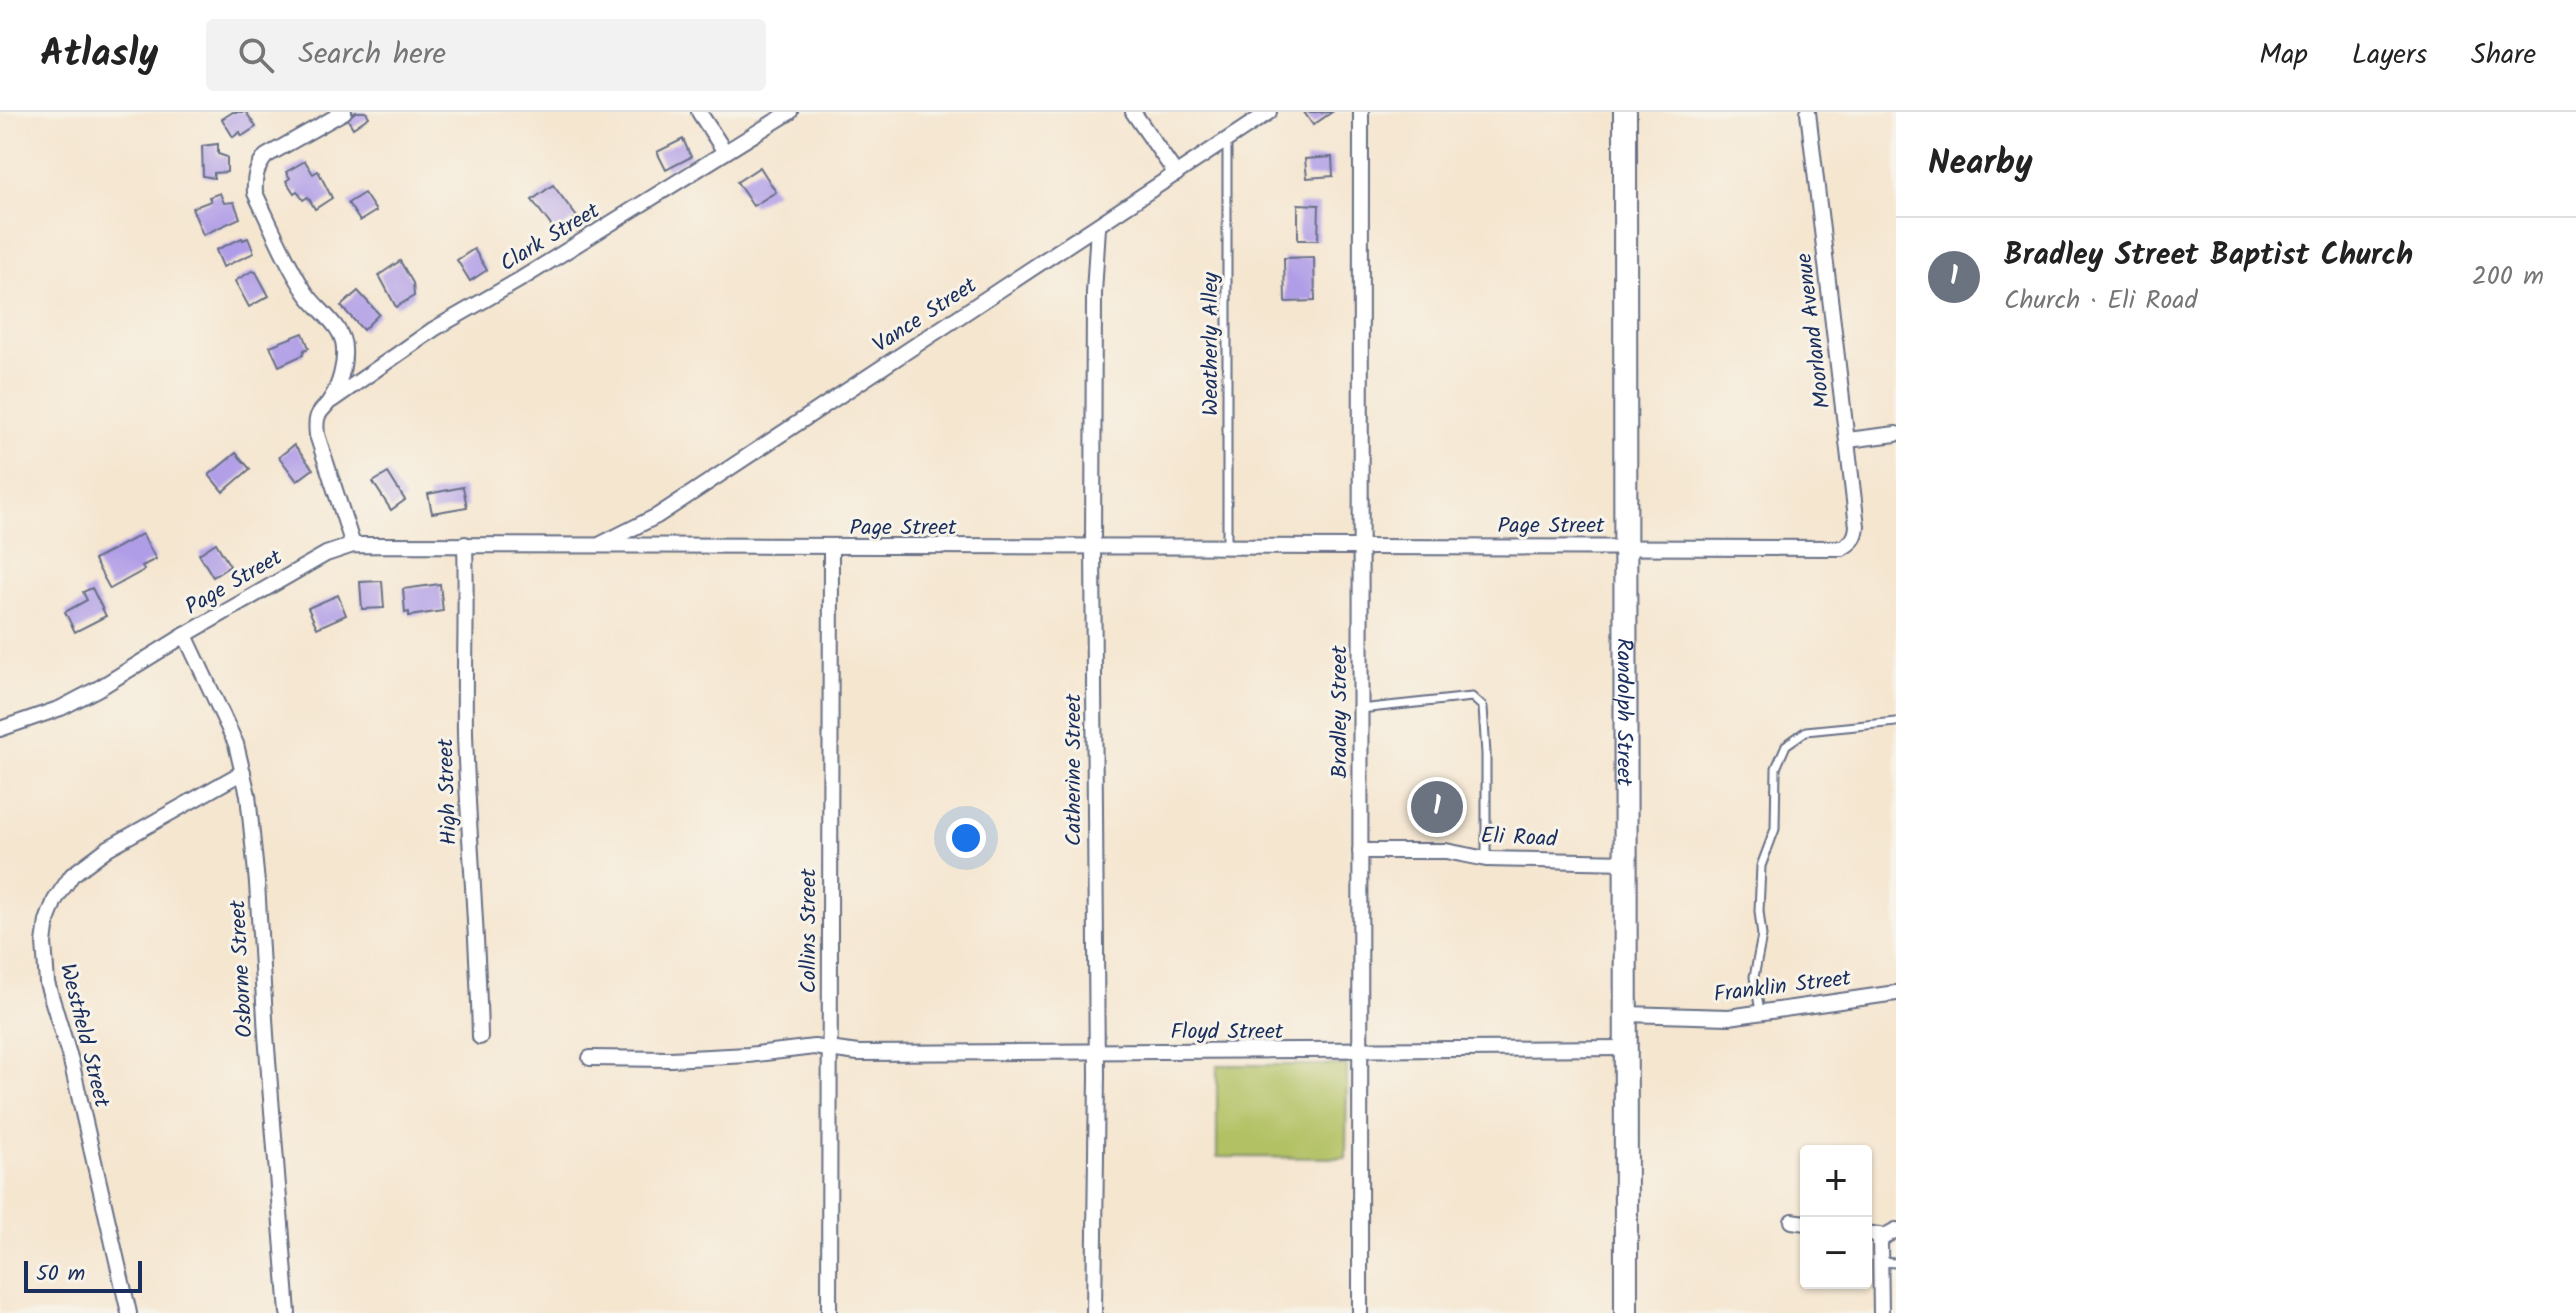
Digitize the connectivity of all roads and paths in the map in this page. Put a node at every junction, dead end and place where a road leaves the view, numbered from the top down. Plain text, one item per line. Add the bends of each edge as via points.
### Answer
1 (344, 112) edge
2 (699, 112) edge
3 (790, 112) edge
4 (1133, 112) edge
5 (1269, 112) edge
6 (1361, 112) edge
7 (1625, 112) edge
8 (1808, 112) edge
9 (1227, 141) junction
10 (725, 152) junction
11 (1176, 174) junction
12 (1098, 227) junction
13 (332, 400) junction
14 (1896, 434) edge
15 (1848, 440) junction
16 (1851, 543) joint
17 (465, 544) junction
18 (353, 545) junction
19 (598, 546) junction
20 (1093, 547) junction
21 (1227, 547) junction
22 (1360, 547) junction
23 (1626, 547) junction
24 (831, 548) junction
25 (185, 635) junction
26 (1360, 709) junction
27 (1896, 722) edge
28 (0, 729) edge
29 (243, 772) junction
30 (1360, 851) junction
31 (1486, 859) junction
32 (1627, 862) junction
33 (1896, 993) edge
34 (1625, 1014) junction
35 (1761, 1014) junction
36 (480, 1037) dead end
37 (1625, 1048) junction
38 (830, 1050) junction
39 (1362, 1051) junction
40 (1096, 1053) junction
41 (590, 1058) dead end
42 (1890, 1233) edge
43 (1880, 1262) junction
44 (1896, 1263) edge
45 (129, 1313) edge
46 (288, 1313) edge
47 (829, 1313) edge
48 (1094, 1313) edge
49 (1360, 1313) edge
50 (1626, 1313) edge
51 (1881, 1313) edge

1 - 13 street via 266,156 254,181 293,271 345,346
2 - 10 street
3 - 10 street, Clark Street
4 - 11 street
5 - 9 street, Vance Street
6 - 22 street, Bradley Street
7 - 23 street, Randolph Street
8 - 15 street, Moorland Avenue
9 - 11 street, Vance Street
9 - 21 lane, Weatherly Alley
10 - 13 street, Clark Street via 434,329
11 - 12 street, Vance Street
12 - 19 street, Vance Street via 657,516
12 - 20 street, Catherine Street
13 - 18 street via 315,424
14 - 15 street
15 - 16 street, Moorland Avenue via 1857,526
16 - 23 street, Page Street via 1842,548
17 - 18 street, Page Street
17 - 19 street, Page Street
17 - 36 street, High Street via 465,734
18 - 25 street, Page Street via 326,554
19 - 24 street, Page Street
20 - 21 street, Page Street
20 - 24 street, Page Street
20 - 40 street, Catherine Street
21 - 22 street, Page Street
22 - 23 street, Page Street
22 - 26 street, Bradley Street
23 - 32 street, Randolph Street
24 - 38 street, Collins Street
25 - 28 street, Page Street via 61,708
25 - 29 street, Osborne Street via 223,713
26 - 30 street, Bradley Street
26 - 31 lane via 1479,700 1486,754
27 - 35 lane via 1806,731 1779,756 1775,829 1761,866 1762,936 1754,977
29 - 45 street, Westfield Street via 108,848 72,875 47,921 47,983 71,1061
29 - 46 street, Osborne Street via 257,883
30 - 31 street, Eli Road via 1446,851
30 - 39 street, Bradley Street
31 - 32 street, Eli Road
32 - 34 street, Randolph Street
33 - 35 street, Franklin Street
34 - 35 street, Franklin Street
34 - 37 street, Randolph Street
37 - 39 street, Floyd Street
37 - 50 street, Randolph Street
38 - 40 street, Floyd Street
38 - 41 street
38 - 47 street, Collins Street
39 - 40 street, Floyd Street
39 - 49 street, Bradley Street
40 - 48 street, Catherine Street
42 - 43 street via 1880,1241
43 - 44 lane
43 - 51 street

